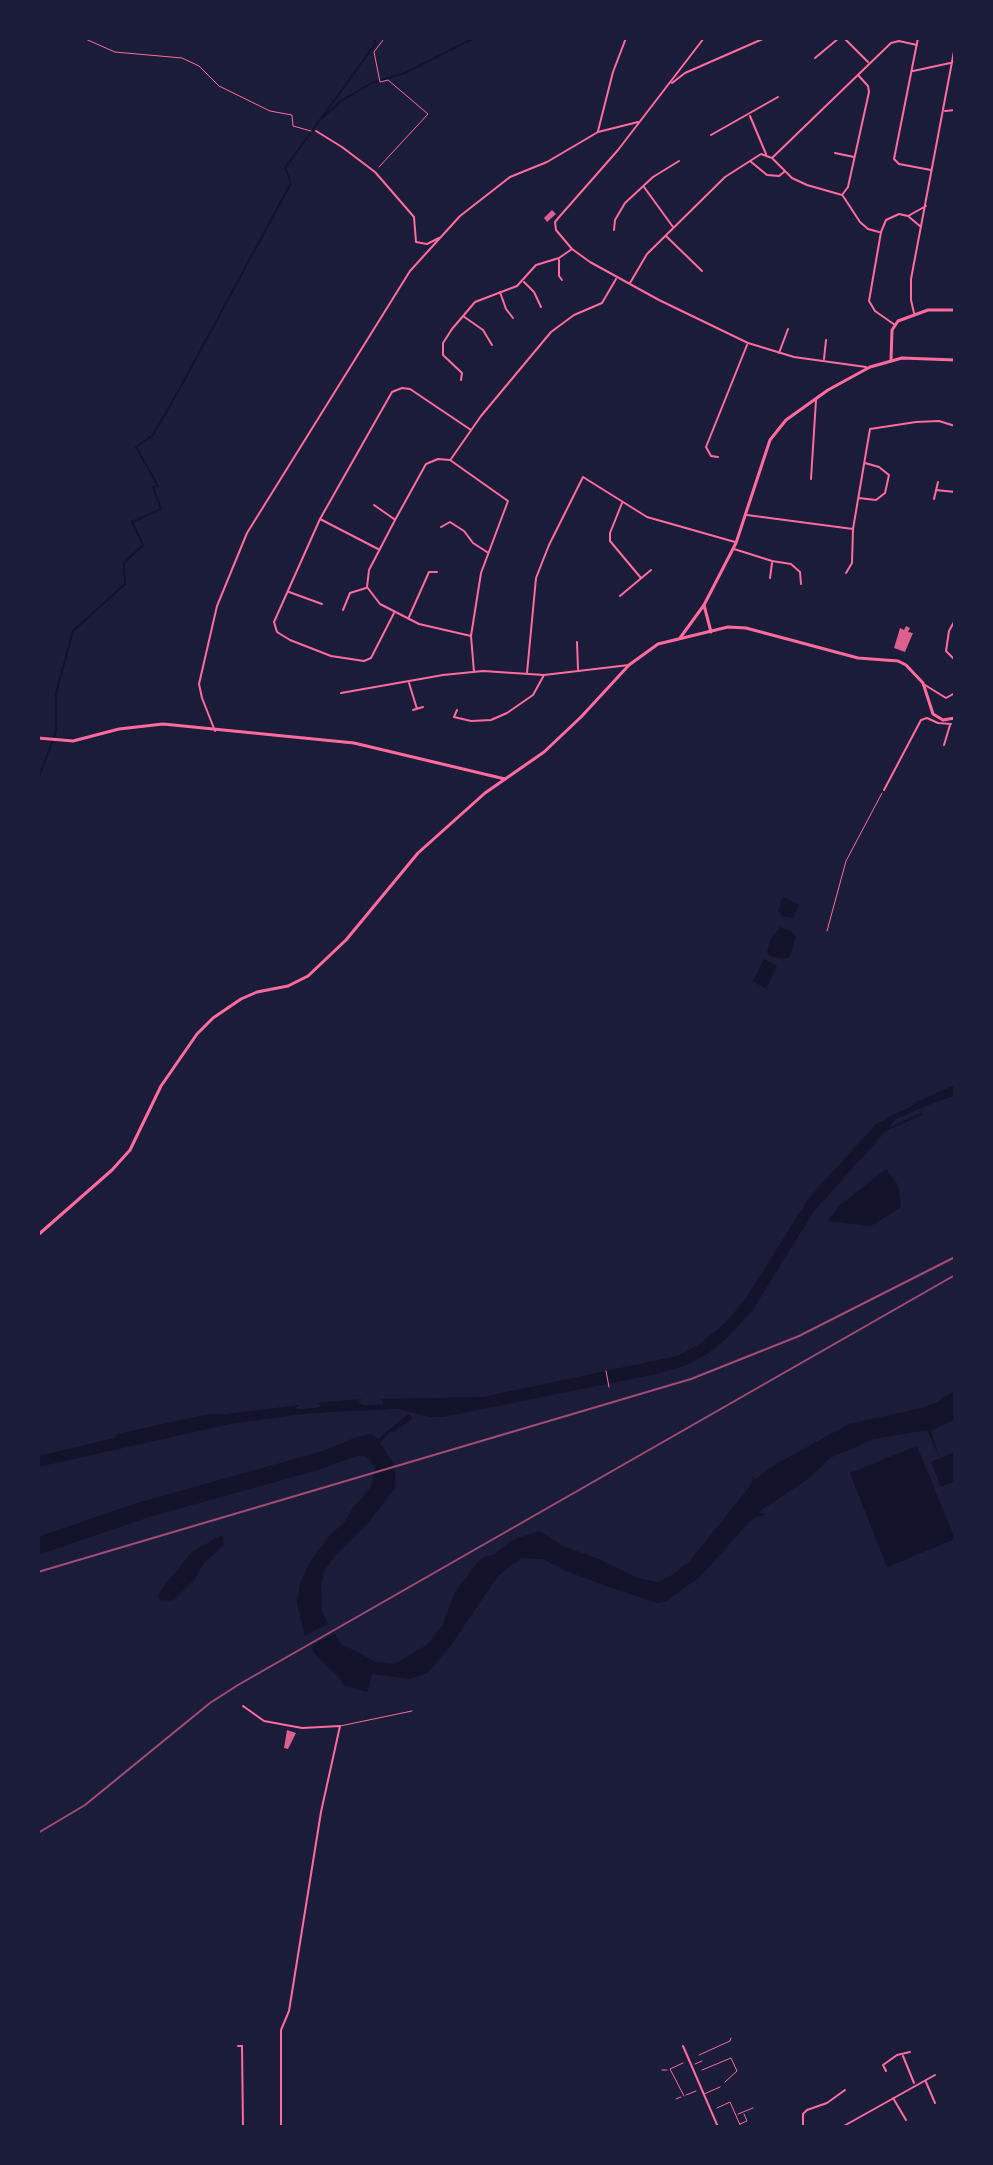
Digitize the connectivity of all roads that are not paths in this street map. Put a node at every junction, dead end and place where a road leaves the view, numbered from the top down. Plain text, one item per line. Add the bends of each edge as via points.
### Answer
1 (626, 38) edge
2 (704, 38) edge
3 (765, 38) edge
4 (839, 38) edge
5 (844, 38) edge
6 (918, 38) edge
7 (891, 40) edge
8 (917, 45) junction
9 (955, 46) edge
10 (815, 58) dead end
11 (954, 62) edge
12 (868, 63) junction
13 (912, 72) junction
14 (857, 74) junction
15 (668, 86) junction
16 (778, 97) dead end
17 (955, 110) edge
18 (944, 111) junction
19 (749, 114) junction
20 (638, 122) junction
21 (316, 131) road end
22 (598, 132) junction
23 (711, 135) dead end
24 (835, 153) dead end
25 (766, 154) junction
26 (855, 157) junction
27 (772, 158) junction
28 (679, 161) dead end
29 (750, 161) junction
30 (933, 170) junction
31 (785, 171) junction
32 (643, 185) junction
33 (842, 195) junction
34 (927, 205) junction
35 (908, 216) junction
36 (674, 228) junction
37 (922, 228) junction
38 (614, 230) dead end
39 (881, 232) junction
40 (666, 236) junction
41 (440, 238) junction
42 (572, 249) junction
43 (559, 258) junction
44 (702, 271) dead end
45 (617, 278) junction
46 (562, 280) dead end
47 (523, 281) junction
48 (629, 284) junction
49 (500, 292) junction
50 (541, 307) dead end
51 (955, 310) edge
52 (914, 313) junction
53 (463, 316) junction
54 (513, 318) dead end
55 (895, 325) junction
56 (788, 329) dead end
57 (826, 340) dead end
58 (748, 343) junction
59 (492, 345) dead end
60 (779, 353) junction
61 (891, 360) junction
62 (955, 360) edge
63 (823, 361) junction
64 (870, 367) junction
65 (469, 370) dead end
66 (462, 373) junction
67 (461, 380) dead end
68 (816, 398) junction
69 (955, 426) edge
70 (471, 430) junction
71 (718, 457) dead end
72 (450, 460) junction
73 (864, 463) junction
74 (811, 479) dead end
75 (938, 482) dead end
76 (936, 490) junction
77 (955, 492) edge
78 (859, 498) junction
79 (934, 499) dead end
80 (622, 502) junction
81 (374, 505) dead end
82 (747, 515) junction
83 (320, 519) junction
84 (395, 520) junction
85 (441, 527) dead end
86 (853, 529) junction
87 (736, 543) junction
88 (379, 549) junction
89 (732, 549) junction
90 (488, 552) junction
91 (772, 561) junction
92 (651, 570) dead end
93 (437, 572) dead end
94 (846, 573) dead end
95 (641, 578) junction
96 (770, 578) dead end
97 (801, 584) dead end
98 (367, 587) junction
99 (287, 591) junction
100 (620, 596) dead end
101 (322, 604) dead end
102 (704, 605) junction
103 (343, 610) dead end
104 (395, 612) junction
105 (955, 613) edge
106 (408, 618) junction
107 (955, 619) edge
108 (711, 632) junction
109 (471, 636) junction
110 (678, 639) junction
111 (577, 642) dead end
112 (955, 660) edge
113 (629, 665) junction
114 (578, 669) junction
115 (474, 672) junction
116 (527, 673) junction
117 (544, 675) junction
118 (408, 681) junction
119 (923, 683) junction
120 (341, 693) dead end
121 (955, 693) edge
122 (423, 707) dead end
123 (457, 710) dead end
124 (952, 721) edge
125 (215, 731) junction
126 (40, 739) edge
127 (38, 745) edge
128 (944, 745) dead end
129 (505, 779) junction
130 (884, 790) joint
131 (827, 931) dead end
132 (38, 1235) edge
133 (243, 1706) dead end
134 (412, 1711) dead end
135 (340, 1726) junction
136 (238, 2046) dead end
137 (683, 2046) dead end
138 (910, 2052) dead end
139 (902, 2055) junction
140 (702, 2061) road end
141 (877, 2064) dead end
142 (692, 2065) junction
143 (883, 2065) junction
144 (886, 2071) dead end
145 (935, 2075) dead end
146 (925, 2080) junction
147 (914, 2085) junction
148 (720, 2087) road end
149 (845, 2090) dead end
150 (704, 2094) junction
151 (893, 2098) junction
152 (935, 2103) dead end
153 (906, 2120) dead end
154 (243, 2127) edge
155 (281, 2127) edge
156 (718, 2127) edge
157 (803, 2127) edge
158 (842, 2127) edge

1 - 22 street
2 - 15 street
3 - 15 street via 685,73
4 - 10 street
5 - 12 street
6 - 8 street
7 - 8 street
7 - 12 street
8 - 13 street
9 - 11 street
11 - 13 street
11 - 18 street
12 - 14 street
13 - 30 street via 894,159
14 - 26 street via 869,92
14 - 27 street
15 - 20 street
16 - 19 street
17 - 18 street
18 - 30 street
19 - 23 street
19 - 25 street
20 - 22 street
20 - 42 street via 555,222
21 - 41 street via 375,172 414,217 416,242
22 - 41 street via 510,177
24 - 26 street
25 - 27 street
25 - 29 street
26 - 33 street
27 - 31 street
28 - 32 street
29 - 31 street via 771,177
29 - 36 street via 725,177
30 - 34 street
31 - 33 street via 807,185
32 - 36 street
32 - 38 street via 625,203
33 - 39 street via 860,222
34 - 35 street
34 - 37 street
35 - 37 street
35 - 39 street via 892,216
36 - 40 street
37 - 52 street via 911,279
39 - 55 street via 869,301
40 - 44 street
40 - 48 street via 647,254
41 - 125 street via 410,271 247,533 217,606 199,684
42 - 43 street
42 - 45 street
43 - 46 street
43 - 47 street via 536,265
45 - 48 street
45 - 70 street via 602,303 551,332
47 - 49 street
47 - 50 street
48 - 58 street
49 - 53 street via 475,302
49 - 54 street
51 - 52 main road
52 - 55 main road
53 - 59 street via 483,330
53 - 66 street via 443,343 443,355
55 - 61 main road
56 - 60 street
57 - 63 street
58 - 60 street
58 - 71 street via 706,447
60 - 63 street
61 - 62 main road
61 - 64 main road
63 - 64 street
64 - 68 main road
65 - 66 street
66 - 67 street
68 - 74 street
68 - 82 main road via 770,440
69 - 73 street via 939,421 870,429
70 - 72 street
70 - 83 street via 410,389 397,389
72 - 84 street via 426,464
72 - 90 street via 508,501
73 - 78 street
73 - 78 street via 889,475 885,493 876,500
75 - 76 street
76 - 77 street
76 - 79 street
78 - 86 street
80 - 87 street via 647,517
80 - 95 street via 610,541
80 - 116 street via 583,477 536,578
81 - 84 street
82 - 86 street
82 - 87 main road
83 - 88 street
83 - 99 street
84 - 88 street
85 - 90 street via 450,522
86 - 94 street via 852,563
87 - 89 main road
88 - 98 street
89 - 91 street
89 - 102 main road
90 - 109 street
91 - 96 street
91 - 97 street via 791,564 800,572
92 - 95 street
93 - 106 street via 428,574
95 - 100 street
98 - 103 street via 350,593
98 - 104 street via 375,600
99 - 101 street
99 - 104 street via 274,622 277,632 331,656 367,661
102 - 108 main road
102 - 110 main road
104 - 106 street
105 - 107 street
106 - 109 street via 427,628
107 - 112 street via 946,651
108 - 110 main road
108 - 119 main road via 746,628 858,658 898,661
109 - 115 street
110 - 113 main road via 658,644
111 - 114 street
113 - 114 street
113 - 129 main road via 544,752
114 - 117 street
115 - 116 street
115 - 118 street
116 - 117 street
117 - 123 street via 533,695 499,717 471,721 454,717
118 - 120 street
118 - 122 street via 415,710
119 - 121 street via 946,698
119 - 124 main road via 931,712
124 - 128 street
124 - 130 street via 921,720
125 - 126 main road via 163,724 73,741
125 - 129 main road via 354,743
126 - 127 street
129 - 132 main road via 418,853 346,940 308,976 241,999 213,1018 161,1086 130,1150
130 - 131 lane via 846,861
133 - 135 street via 264,1721 302,1728
134 - 135 lane
135 - 155 street via 289,2011 281,2030
136 - 154 street
137 - 142 street
138 - 139 street
139 - 143 street
139 - 147 street
140 - 142 lane
141 - 143 street
142 - 150 street
143 - 144 street
145 - 146 street
146 - 147 street
146 - 152 street
147 - 151 street
148 - 150 lane
149 - 157 street via 807,2110
150 - 156 street
151 - 153 street
151 - 158 street

